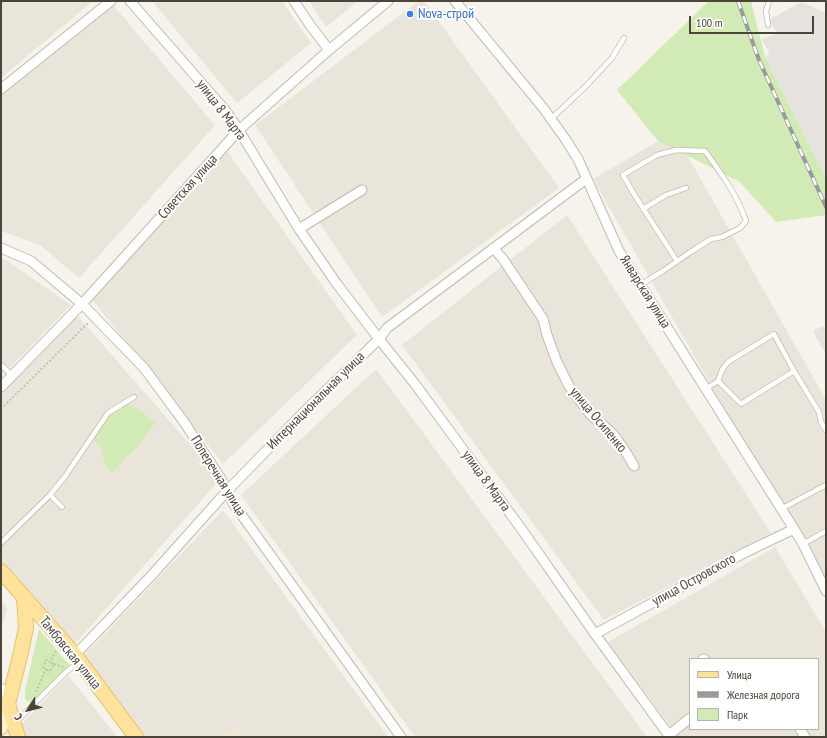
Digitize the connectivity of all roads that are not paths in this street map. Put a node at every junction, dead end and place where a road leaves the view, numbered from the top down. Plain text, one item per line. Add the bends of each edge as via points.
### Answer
1 (111, 1) edge
2 (130, 1) edge
3 (294, 1) edge
4 (388, 1) edge
5 (455, 1) edge
6 (769, 1) edge
7 (768, 25) dead end
8 (624, 38) dead end
9 (329, 50) junction
10 (1, 89) edge
11 (551, 119) junction
12 (239, 130) junction
13 (586, 179) junction
14 (686, 188) dead end
15 (362, 190) dead end
16 (643, 209) junction
17 (299, 229) junction
18 (1, 248) edge
19 (493, 248) junction
20 (677, 261) junction
21 (640, 285) junction
22 (82, 304) junction
23 (379, 340) junction
24 (1, 365) edge
25 (794, 371) junction
26 (12, 374) junction
27 (718, 381) junction
28 (1, 387) edge
29 (706, 389) junction
30 (134, 397) dead end
31 (826, 430) edge
32 (634, 466) dead end
33 (826, 485) edge
34 (227, 491) junction
35 (50, 495) junction
36 (62, 507) dead end
37 (781, 509) junction
38 (794, 529) junction
39 (826, 531) edge
40 (1, 543) edge
41 (803, 544) junction
42 (1, 571) edge
43 (826, 592) edge
44 (24, 597) junction
45 (595, 634) junction
46 (77, 658) junction
47 (1, 688) edge
48 (8, 704) junction
49 (689, 719) edge
50 (15, 723) junction
51 (1, 728) edge
52 (670, 736) edge
53 (18, 737) edge
54 (136, 737) edge
55 (401, 737) edge

1 - 10 street
2 - 12 street, улица 8 Марта
3 - 9 street
4 - 9 street, Советская улица
5 - 11 street, Январская улица
6 - 7 lane via 766,12
8 - 11 lane via 612,58
9 - 12 street, Советская улица
11 - 13 street, Январская улица via 578,159
12 - 17 street, улица 8 Марта
12 - 22 street, Советская улица
13 - 19 street, Интернациональная улица
13 - 21 street, Январская улица via 618,251
14 - 16 lane via 666,195
15 - 17 street
16 - 20 lane
16 - 20 lane via 623,175 657,155 676,150 705,151 728,182 746,221 740,228 722,237 711,239
17 - 23 street, улица 8 Марта
18 - 22 street, Поперечная улица via 31,261
19 - 23 street, Интернациональная улица via 387,328
19 - 32 street, улица Осипенко via 543,319 557,362 569,386 590,413 613,434
20 - 21 lane
21 - 29 street, Январская улица
22 - 26 street, Советская улица
22 - 34 street, Поперечная улица via 144,368 184,422
23 - 34 street, Интернациональная улица
23 - 45 street, улица 8 Марта via 415,384 516,521
24 - 26 lane
25 - 27 lane via 741,404
25 - 27 lane via 774,334 728,362
25 - 31 lane via 819,412
26 - 28 street, Советская улица
27 - 29 lane
29 - 37 street, Январская улица
30 - 35 lane via 108,413
33 - 37 lane
34 - 46 street, Интернациональная улица
34 - 55 street, Поперечная улица via 233,503
35 - 36 lane
35 - 40 lane
37 - 38 street, Январская улица
38 - 41 street, Январская улица
38 - 45 street, улица Островского via 744,553
39 - 41 lane
41 - 43 street, Январская улица
42 - 44 main road, Тамбовская улица
44 - 46 main road, Тамбовская улица
44 - 48 main road via 26,628
45 - 52 street, улица 8 Марта
46 - 50 lane
46 - 54 main road, Тамбовская улица
47 - 48 street
48 - 50 main road
48 - 51 main road
49 - 52 street, улица 8 Марта
50 - 53 main road

